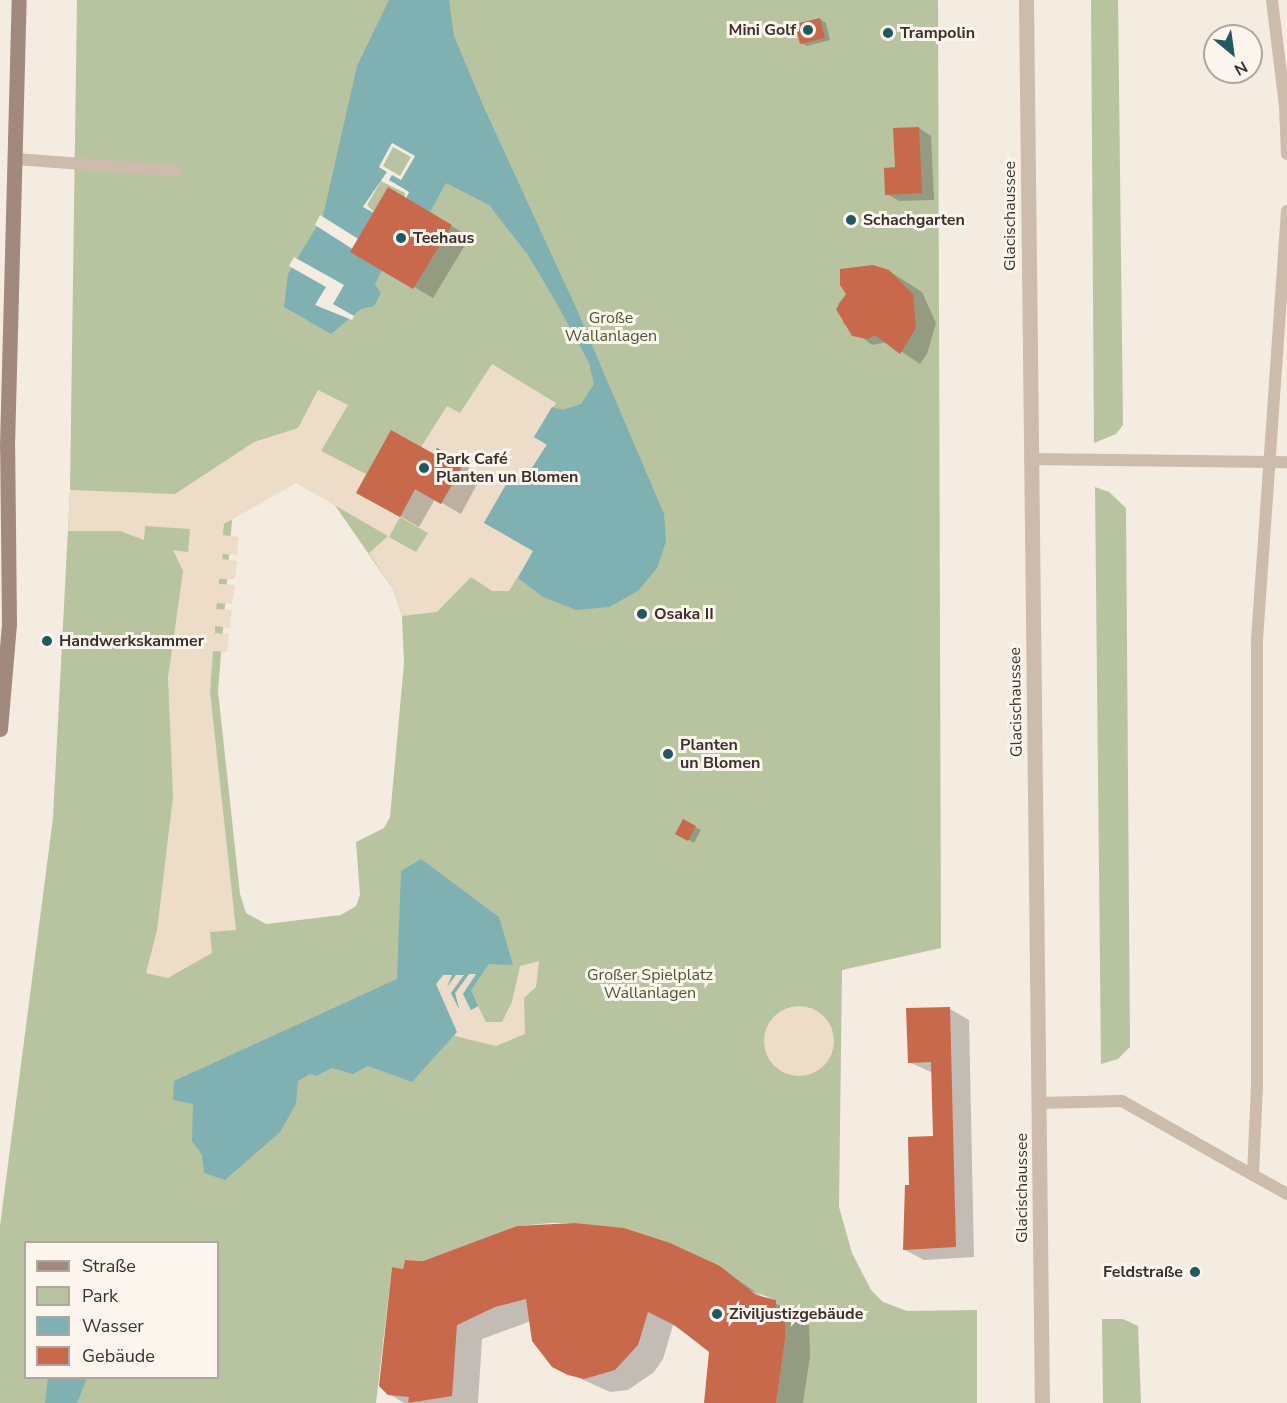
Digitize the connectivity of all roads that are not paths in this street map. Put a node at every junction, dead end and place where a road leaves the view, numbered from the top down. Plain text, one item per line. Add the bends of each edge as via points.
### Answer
1 (19, 0) edge
2 (1026, 0) edge
3 (1272, 0) edge
4 (1287, 153) edge
5 (15, 159) junction
6 (177, 171) dead end
7 (1287, 211) edge
8 (1030, 459) junction
9 (1268, 461) junction
10 (1287, 462) edge
11 (0, 729) edge
12 (1040, 1103) junction
13 (1253, 1175) junction
14 (1287, 1194) edge
15 (1042, 1403) edge

1 - 5 main road
2 - 8 street, Glacischaussee
3 - 4 lane
5 - 6 lane
5 - 11 main road via 7,446 9,623
7 - 9 lane
8 - 9 lane
8 - 12 street, Glacischaussee
9 - 10 lane
9 - 13 lane via 1257,642 1257,1086
12 - 13 lane via 1122,1101
12 - 15 street, Glacischaussee
13 - 14 lane

